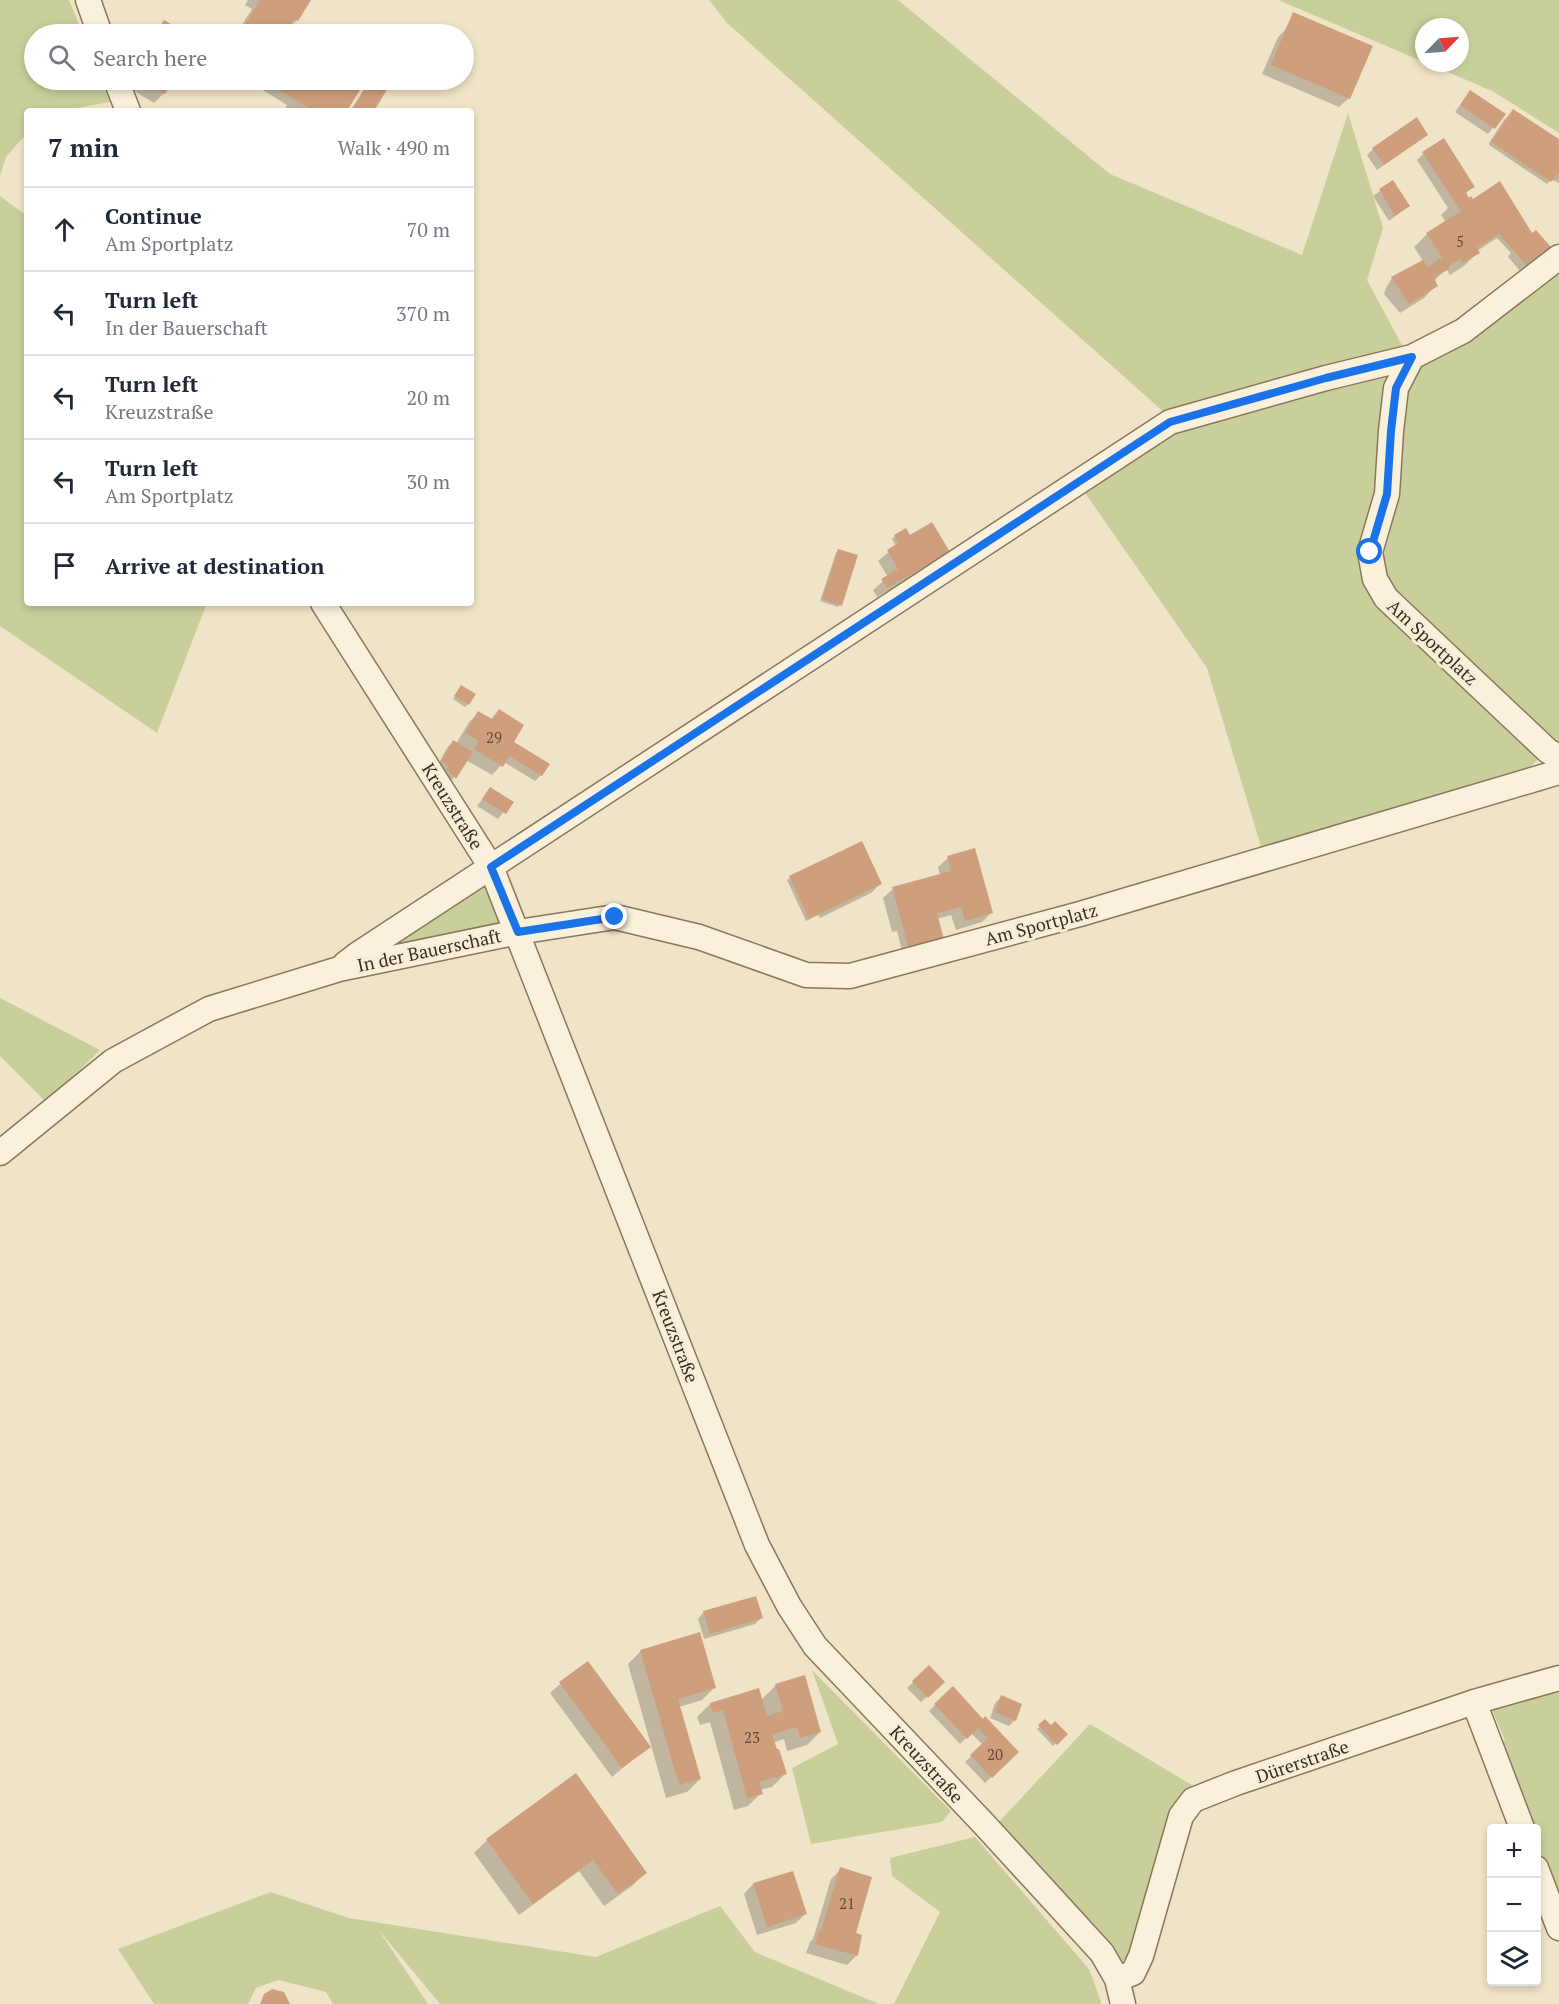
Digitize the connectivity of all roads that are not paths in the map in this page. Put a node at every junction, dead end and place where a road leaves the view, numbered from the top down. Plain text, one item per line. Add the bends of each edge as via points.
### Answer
1 (88, 0) edge
2 (96, 24) edge
3 (120, 90) edge
4 (127, 108) edge
5 (1559, 256) edge
6 (1412, 357) junction
7 (325, 606) edge
8 (1559, 757) edge
9 (1559, 772) edge
10 (491, 867) junction
11 (518, 932) junction
12 (339, 969) junction
13 (0, 1153) edge
14 (1559, 1678) edge
15 (1474, 1702) junction
16 (1520, 1824) edge
17 (1540, 1878) edge
18 (1559, 1928) edge
19 (1117, 1979) junction
20 (1123, 2004) edge

1 - 2 street
3 - 4 street
5 - 6 street, In der Bauerschaft via 1463,331
6 - 8 street, Am Sportplatz via 1396,388 1387,494 1370,552 1375,579 1386,598 1548,751
6 - 10 street, In der Bauerschaft via 1170,422
7 - 10 street, Kreuzstraße
9 - 11 street, Am Sportplatz via 1080,914 850,976 806,975 699,937 615,917
10 - 11 street, Kreuzstraße
10 - 12 street, In der Bauerschaft
11 - 12 street, In der Bauerschaft
11 - 19 street, Kreuzstraße via 758,1545 789,1606 815,1646 1102,1953
12 - 13 street, In der Bauerschaft via 209,1010 113,1061
14 - 15 street, Dürerstraße
15 - 16 street
15 - 19 street, Dürerstraße via 1193,1800 1181,1816 1141,1956 1133,1972
17 - 18 street
19 - 20 street, Kreuzstraße

